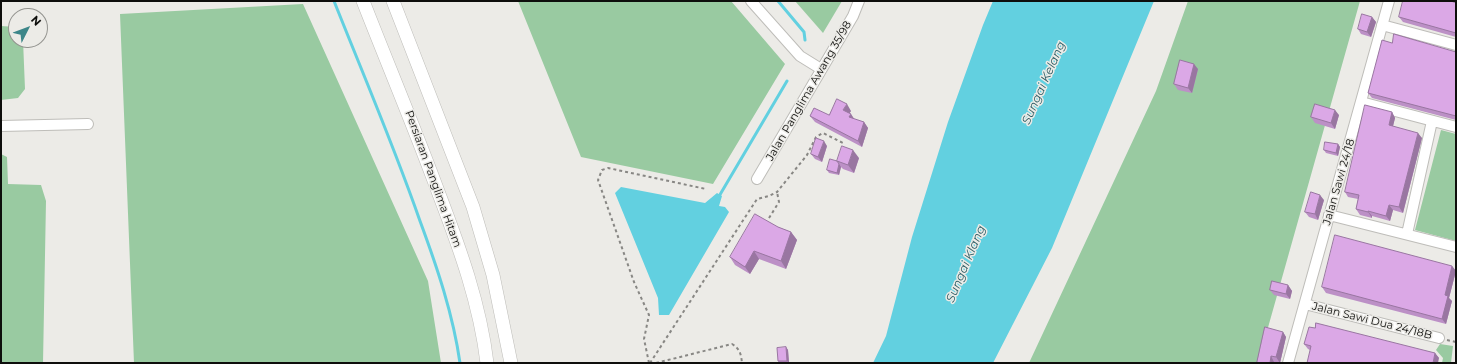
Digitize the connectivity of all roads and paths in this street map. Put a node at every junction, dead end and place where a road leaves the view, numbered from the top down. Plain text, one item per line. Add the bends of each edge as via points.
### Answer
1 (363, 1) edge
2 (393, 1) edge
3 (751, 1) edge
4 (859, 1) edge
5 (1389, 1) edge
6 (1382, 25) junction
7 (1456, 45) edge
8 (821, 69) junction
9 (1361, 102) junction
10 (1432, 121) junction
11 (88, 124) dead end
12 (1, 126) edge
13 (1456, 128) edge
14 (843, 143) dead end
15 (757, 179) dead end
16 (706, 188) dead end
17 (777, 192) junction
18 (1329, 215) junction
19 (769, 218) dead end
20 (1407, 234) junction
21 (1456, 247) edge
22 (1305, 304) junction
23 (1439, 338) dead end
24 (487, 363) edge
25 (512, 363) edge
26 (650, 363) edge
27 (656, 363) edge
28 (742, 363) edge
29 (1288, 363) edge

1 - 24 main road, Persiaran Panglima Hitam via 411,118 459,248 471,285
2 - 25 main road via 474,207 493,275
3 - 8 street via 800,56
4 - 8 street, Jalan Panglima Awang 35/98 via 853,16
5 - 6 street, Jalan Sawi 24/18
6 - 7 street
6 - 9 street, Jalan Sawi 24/18
8 - 15 street, Jalan Panglima Awang 35/98
9 - 10 street
9 - 18 street, Jalan Sawi 24/18
10 - 13 street
10 - 20 street
11 - 12 street
14 - 17 path via 823,134 816,137 807,155
16 - 26 path via 608,168 602,170 598,180 634,282 649,316 644,339
17 - 19 path via 779,202
17 - 26 path via 757,199
18 - 20 street
18 - 22 street, Jalan Sawi 24/18
20 - 21 street
22 - 23 street, Jalan Sawi Dua 24/18B
22 - 29 street, Jalan Sawi 24/18
27 - 28 path via 732,344 742,354

